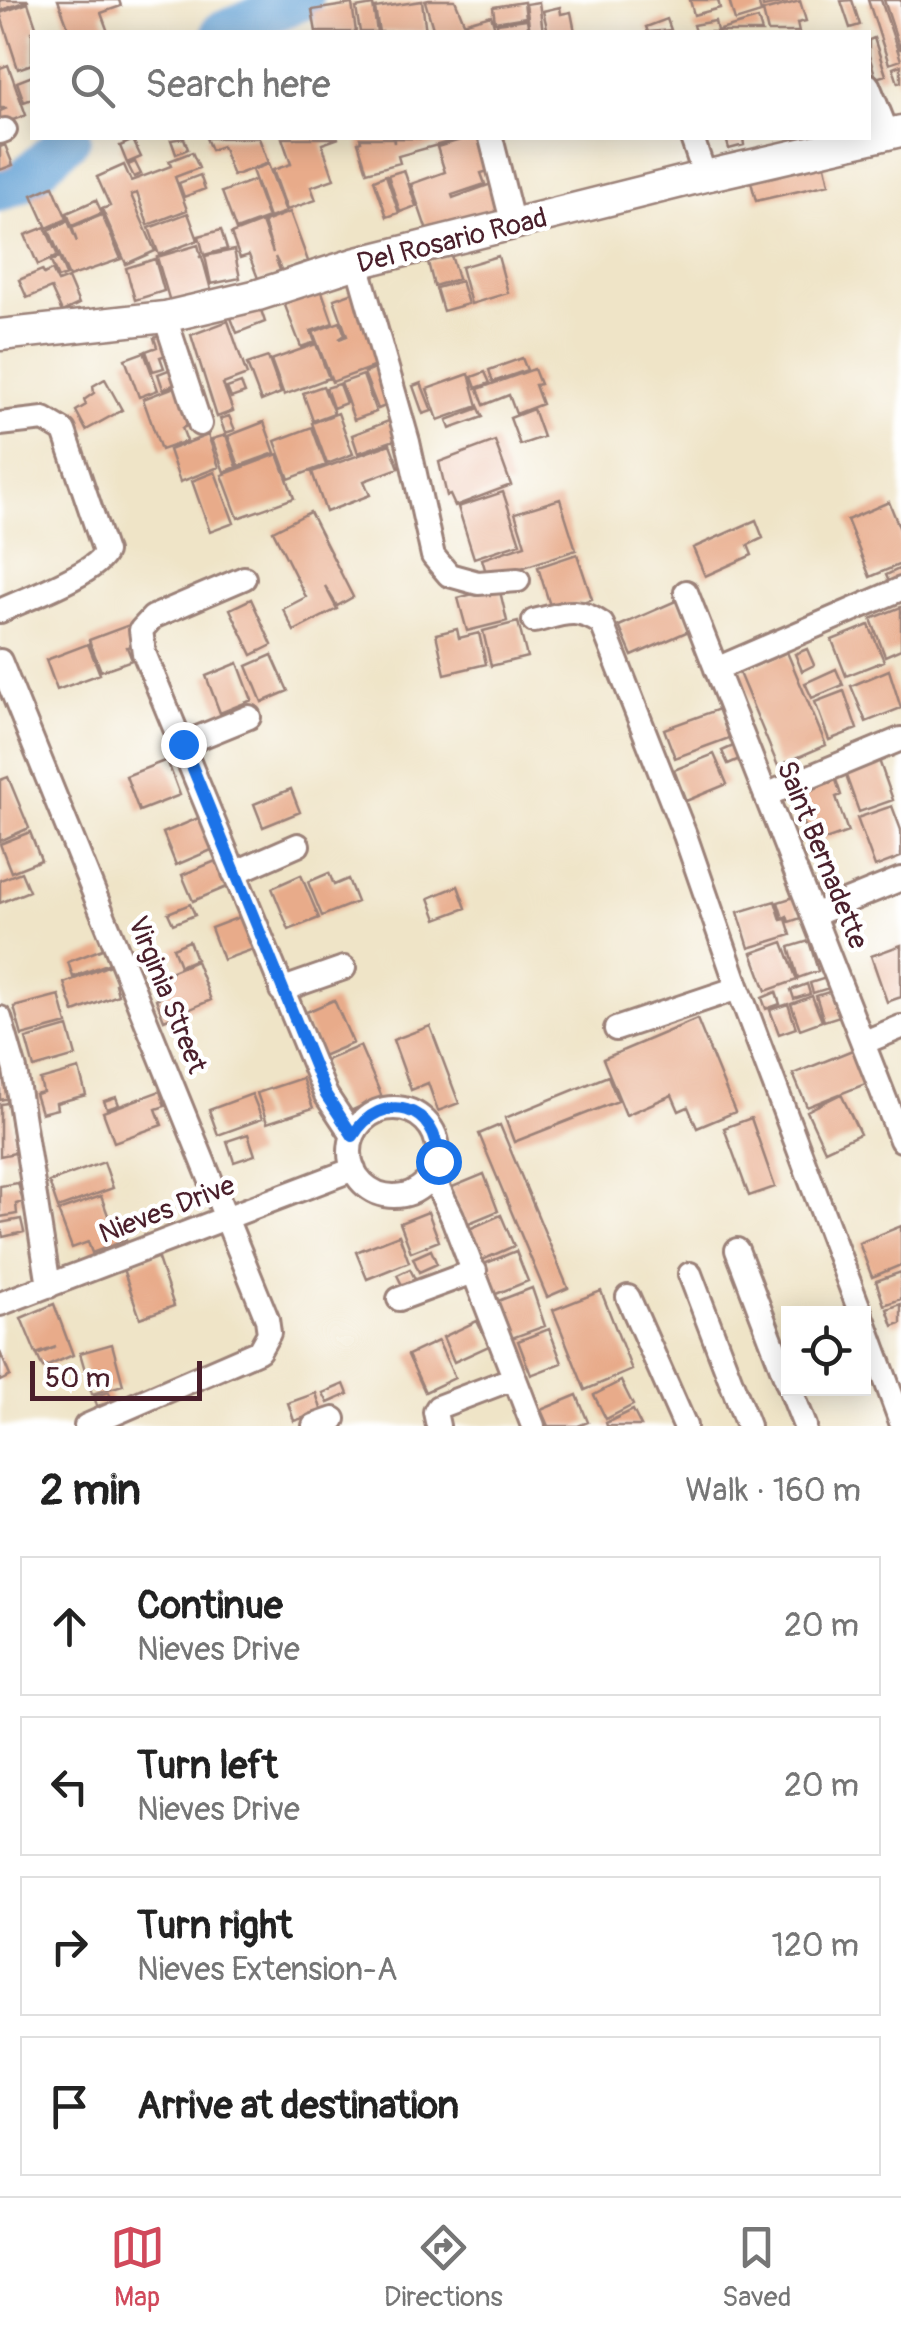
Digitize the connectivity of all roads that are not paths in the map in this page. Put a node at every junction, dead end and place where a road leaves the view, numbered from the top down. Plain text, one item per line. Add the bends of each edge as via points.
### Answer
1 (871, 91) edge
2 (894, 133) edge
3 (491, 140) edge
4 (693, 140) edge
5 (863, 140) edge
6 (705, 176) junction
7 (513, 226) junction
8 (358, 264) junction
9 (165, 316) junction
10 (0, 335) edge
11 (0, 424) edge
12 (200, 424) dead end
13 (244, 578) dead end
14 (518, 580) dead end
15 (901, 589) edge
16 (686, 592) dead end
17 (0, 611) edge
18 (534, 621) dead end
19 (0, 661) edge
20 (716, 669) junction
21 (250, 716) dead end
22 (901, 739) edge
23 (183, 744) junction
24 (766, 795) junction
25 (298, 845) dead end
26 (234, 873) junction
27 (901, 879) edge
28 (813, 915) junction
29 (344, 968) dead end
30 (738, 988) junction
31 (281, 990) junction
32 (0, 1018) edge
33 (901, 1026) edge
34 (616, 1029) dead end
35 (865, 1042) junction
36 (353, 1136) junction
37 (901, 1140) edge
38 (354, 1169) junction
39 (432, 1174) junction
40 (224, 1221) junction
41 (737, 1250) dead end
42 (474, 1271) junction
43 (690, 1274) dead end
44 (49, 1286) junction
45 (628, 1297) dead end
46 (399, 1299) dead end
47 (0, 1304) edge
48 (857, 1306) edge
49 (871, 1340) edge
50 (781, 1365) edge
51 (514, 1378) junction
52 (793, 1396) edge
53 (901, 1422) edge
54 (86, 1426) edge
55 (438, 1426) edge
56 (533, 1426) edge
57 (684, 1426) edge
58 (748, 1426) edge
59 (805, 1426) edge

1 - 2 street
3 - 7 street
4 - 6 street
5 - 6 main road, Del Rosario Road
6 - 7 main road, Del Rosario Road
7 - 8 main road, Del Rosario Road
8 - 9 main road, Del Rosario Road
8 - 14 street via 433,556 449,575 478,583
9 - 10 main road, Del Rosario Road
9 - 12 street
11 - 17 street via 44,419 64,431 106,552 87,570
13 - 23 street via 152,617 141,630 144,653
15 - 20 street
16 - 20 street, Saint Bernadette
18 - 30 street via 573,612 602,624
19 - 40 street, Virginia Street
20 - 24 street, Saint Bernadette
21 - 23 street
22 - 24 street
23 - 26 street
24 - 28 street, Saint Bernadette
25 - 26 street
26 - 31 street
27 - 28 street
28 - 35 street, Saint Bernadette
29 - 31 street
30 - 34 street
30 - 48 street
31 - 36 street via 326,1095
32 - 44 street via 16,1070
33 - 35 street
35 - 37 street, Saint Bernadette
36 - 38 street
36 - 39 street via 386,1109 414,1112 426,1120 438,1146
38 - 39 street via 372,1190 398,1196 424,1186
38 - 40 street, Nieves Drive
39 - 42 street
40 - 44 street, Nieves Drive
40 - 54 street, Virginia Street via 267,1320 259,1351
41 - 50 street
42 - 46 street
42 - 51 street
43 - 58 street
44 - 47 street, Nieves Drive
45 - 57 street
49 - 53 street
51 - 55 street via 438,1407
51 - 56 street
52 - 59 street

